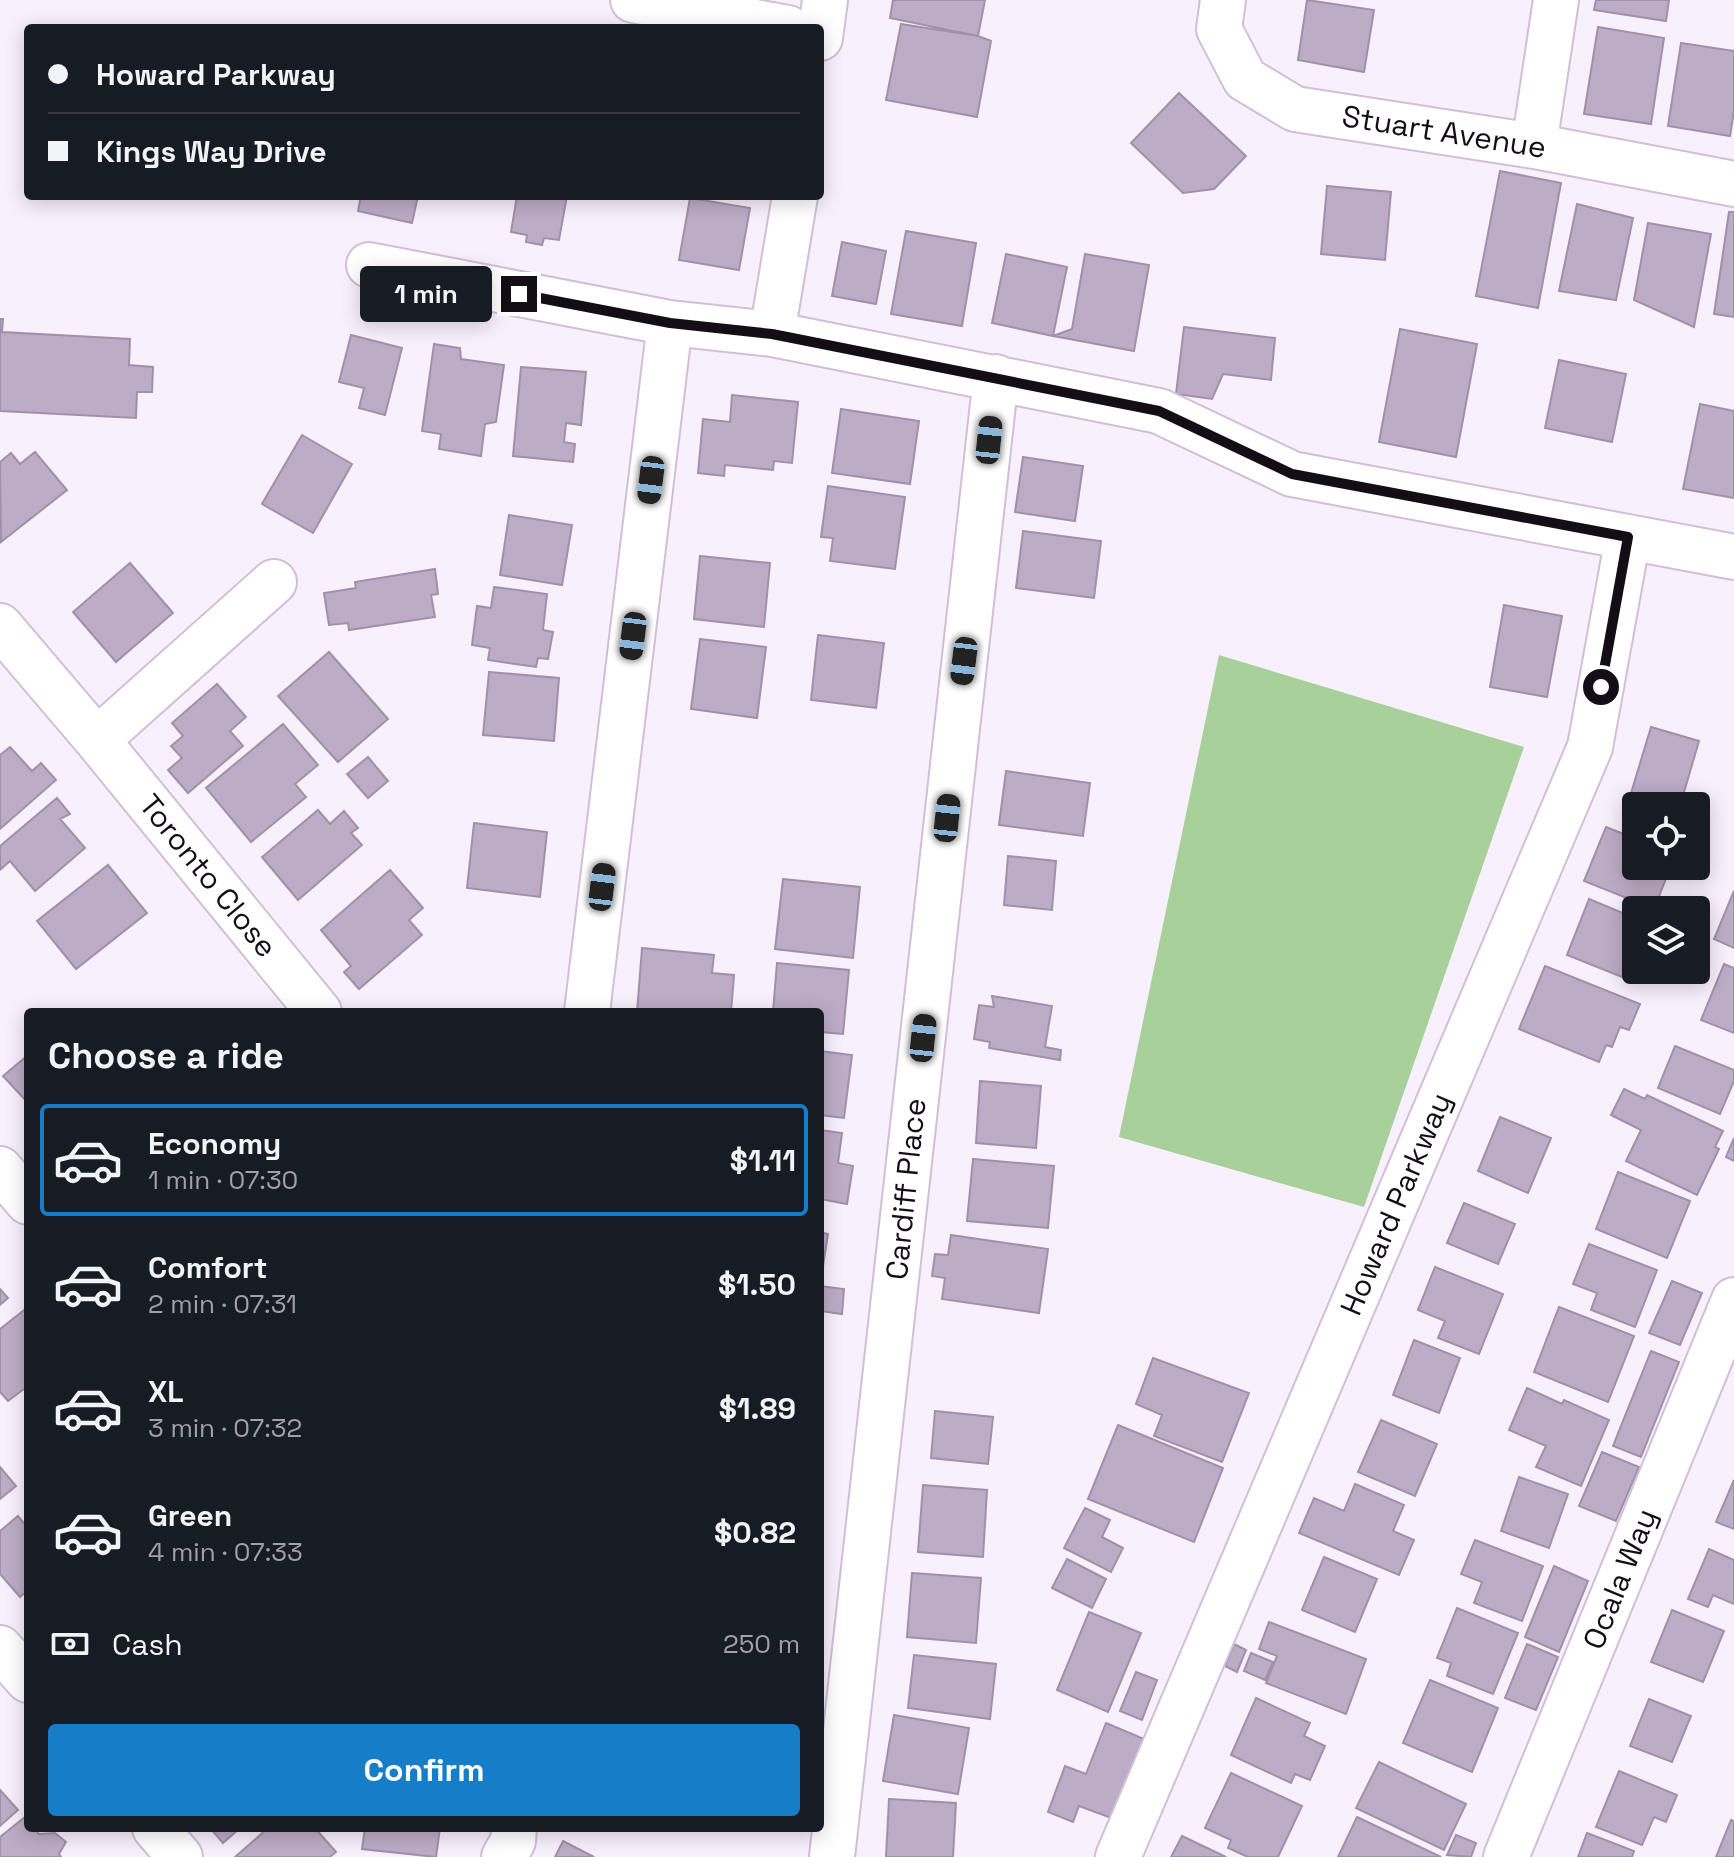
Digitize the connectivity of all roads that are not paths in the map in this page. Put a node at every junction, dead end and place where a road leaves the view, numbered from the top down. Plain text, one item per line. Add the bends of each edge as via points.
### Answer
1 (633, 0) edge
2 (825, 0) edge
3 (1223, 0) edge
4 (1556, 0) edge
5 (766, 24) edge
6 (822, 24) edge
7 (1534, 146) junction
8 (1734, 184) edge
9 (794, 200) edge
10 (369, 265) dead end
11 (670, 323) junction
12 (772, 334) junction
13 (996, 377) junction
14 (1628, 537) junction
15 (1734, 557) edge
16 (274, 582) dead end
17 (0, 626) edge
18 (97, 740) junction
19 (316, 1008) edge
20 (587, 1008) edge
21 (0, 1169) edge
22 (24, 1197) edge
23 (1734, 1300) edge
24 (0, 1648) edge
25 (24, 1675) edge
26 (158, 1832) edge
27 (514, 1832) edge
28 (180, 1857) edge
29 (504, 1857) edge
30 (832, 1857) edge
31 (1118, 1857) edge
32 (1506, 1857) edge

1 - 5 street
2 - 6 street
3 - 7 street, Stuart Avenue via 1219,29 1245,79 1295,109
4 - 7 street
7 - 8 street, Stuart Avenue
9 - 12 street
10 - 11 street
11 - 12 street
11 - 20 street
12 - 13 street
13 - 14 street via 1159,411 1292,474
13 - 30 street, Cardiff Place
14 - 15 street
14 - 31 street, Howard Parkway via 1590,747
16 - 18 street
17 - 18 street, Toronto Close
18 - 19 street, Toronto Close
21 - 22 street
23 - 32 street, Ocala Way
24 - 25 street
26 - 28 street
27 - 29 street

